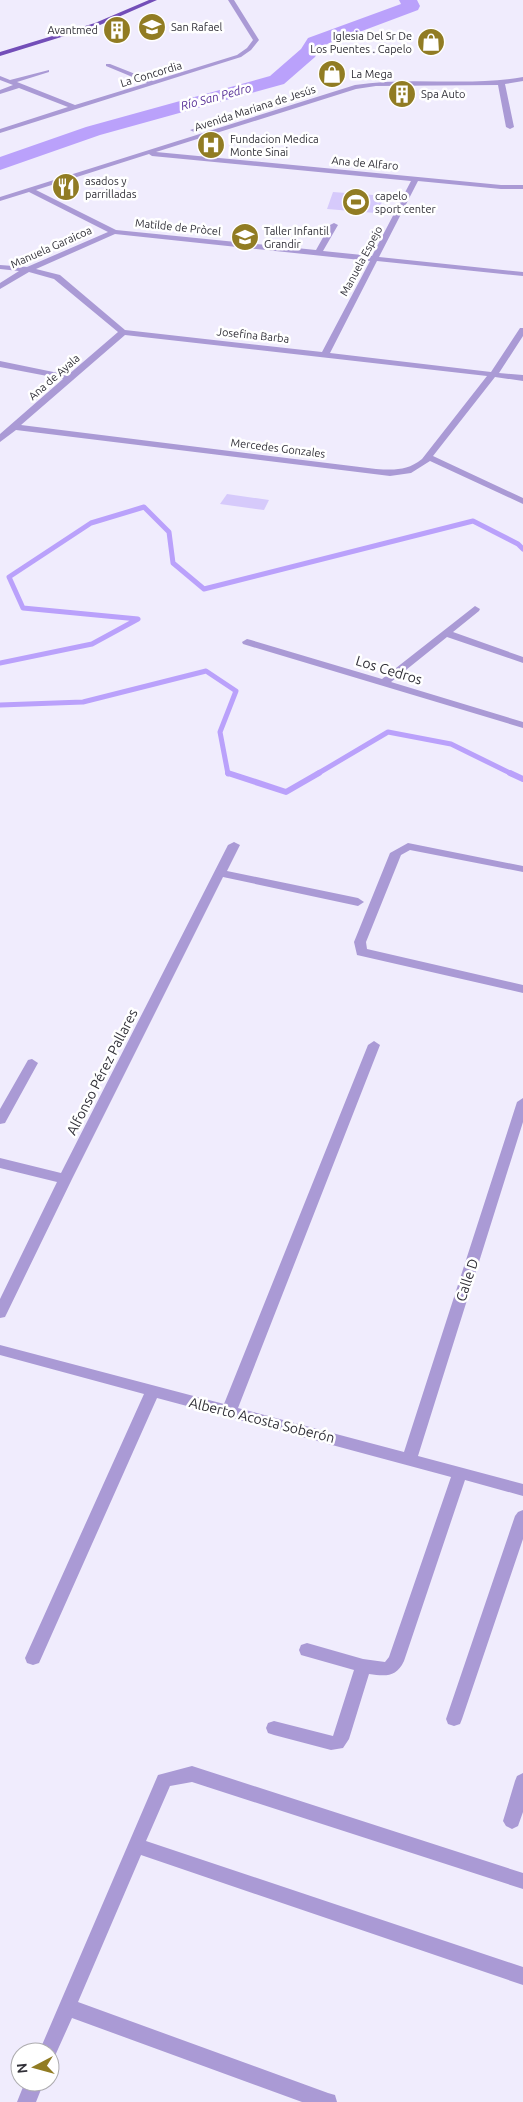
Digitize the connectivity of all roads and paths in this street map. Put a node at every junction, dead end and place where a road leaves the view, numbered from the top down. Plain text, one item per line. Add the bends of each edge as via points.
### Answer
1 (154, 0) edge
2 (231, 0) edge
3 (0, 54) edge
4 (108, 65) dead end
5 (47, 71) dead end
6 (523, 72) edge
7 (0, 78) edge
8 (362, 78) junction
9 (523, 79) edge
10 (10, 82) junction
11 (154, 83) junction
12 (501, 83) junction
13 (369, 84) junction
14 (18, 86) junction
15 (0, 92) edge
16 (76, 108) junction
17 (510, 127) dead end
18 (0, 131) edge
19 (136, 149) junction
20 (146, 154) junction
21 (416, 179) junction
22 (20, 185) junction
23 (523, 187) edge
24 (30, 190) junction
25 (0, 191) edge
26 (0, 199) edge
27 (334, 225) dead end
28 (114, 232) junction
29 (318, 254) junction
30 (374, 260) junction
31 (0, 267) edge
32 (30, 270) junction
33 (523, 274) edge
34 (0, 287) edge
35 (523, 330) edge
36 (123, 332) junction
37 (325, 354) junction
38 (0, 364) edge
39 (494, 373) junction
40 (69, 378) junction
41 (523, 378) edge
42 (14, 427) junction
43 (0, 439) edge
44 (428, 457) junction
45 (523, 501) edge
46 (474, 609) dead end
47 (445, 633) junction
48 (247, 642) dead end
49 (523, 660) edge
50 (384, 683) junction
51 (523, 725) edge
52 (234, 845) dead end
53 (523, 869) edge
54 (220, 873) junction
55 (358, 902) dead end
56 (523, 989) edge
57 (374, 1045) dead end
58 (32, 1063) dead end
59 (523, 1102) edge
60 (0, 1120) edge
61 (0, 1163) edge
62 (65, 1179) junction
63 (0, 1313) edge
64 (0, 1350) edge
65 (152, 1392) junction
66 (230, 1412) junction
67 (410, 1458) junction
68 (460, 1472) junction
69 (523, 1490) edge
70 (523, 1516) edge
71 (307, 1650) dead end
72 (33, 1658) dead end
73 (363, 1666) junction
74 (454, 1719) dead end
75 (274, 1728) dead end
76 (523, 1782) edge
77 (512, 1820) dead end
78 (137, 1846) junction
79 (523, 1881) edge
80 (523, 1976) edge
81 (67, 2007) junction
82 (52, 2042) edge
83 (328, 2102) edge

1 - 3 main road via 76,31
2 - 11 street, La Concordia via 256,42 231,60
4 - 11 street
5 - 10 street
6 - 8 street, Avenida Mariana de Jesús via 480,78
7 - 10 street
8 - 13 street
8 - 19 street, Avenida Mariana de Jesús
9 - 12 street, Avenida Mariana de Jesús
10 - 14 street
11 - 16 street, La Concordia
12 - 13 street, Avenida Mariana de Jesús
12 - 17 street
13 - 20 street, Avenida Mariana de Jesús
14 - 15 street
14 - 16 street
16 - 18 street, La Concordia
19 - 20 street
19 - 22 street, Avenida Mariana de Jesús
20 - 21 street, Ana de Alfaro
20 - 24 street, Avenida Mariana de Jesús
21 - 23 street, Ana de Alfaro
21 - 30 street, Manuela Espejo
22 - 24 street, Matilde de Pròcel
22 - 25 street, Avenida Mariana de Jesús
24 - 26 street, Avenida Mariana de Jesús
24 - 28 street, Matilde de Pròcel
27 - 29 street
28 - 29 street, Matilde de Pròcel
28 - 32 street, Manuela Garaicoa
29 - 30 street, Matilde de Pròcel
30 - 33 street, Matilde de Pròcel
30 - 37 street, Manuela Espejo
31 - 32 street
32 - 34 street, Manuela Garaicoa via 10,278
32 - 36 street via 57,277
35 - 39 street, Mercedes Gonzales
36 - 37 street, Josefina Barba
36 - 40 street, Ana de Ayala
37 - 39 street, Josefina Barba
38 - 40 street
39 - 41 street, Josefina Barba
39 - 44 street, Mercedes Gonzales
40 - 42 street, Ana de Ayala
42 - 43 street, Ana de Ayala
42 - 44 street, Mercedes Gonzales via 376,472 409,472
44 - 45 street
46 - 47 street
47 - 49 street
47 - 50 street
48 - 50 street, Los Cedros
50 - 51 street, Los Cedros
52 - 54 street, Alfonso Pérez Pallares
53 - 56 street via 408,846 396,853 360,942 361,952
54 - 55 street
54 - 62 street, Alfonso Pérez Pallares
57 - 66 street
58 - 60 street
59 - 67 street, Calle D
61 - 62 street
62 - 63 street, Alfonso Pérez Pallares
64 - 65 street, Alberto Acosta Soberón
65 - 66 street, Alberto Acosta Soberón
65 - 72 street
66 - 67 street, Alberto Acosta Soberón
67 - 68 street, Alberto Acosta Soberón
68 - 69 street, Alberto Acosta Soberón
68 - 73 street via 396,1661 389,1669
70 - 74 street
71 - 73 street
73 - 75 street via 341,1739 337,1743
76 - 77 street
78 - 79 street via 164,1780 192,1774
78 - 80 street
78 - 81 street
81 - 82 street
81 - 83 street

